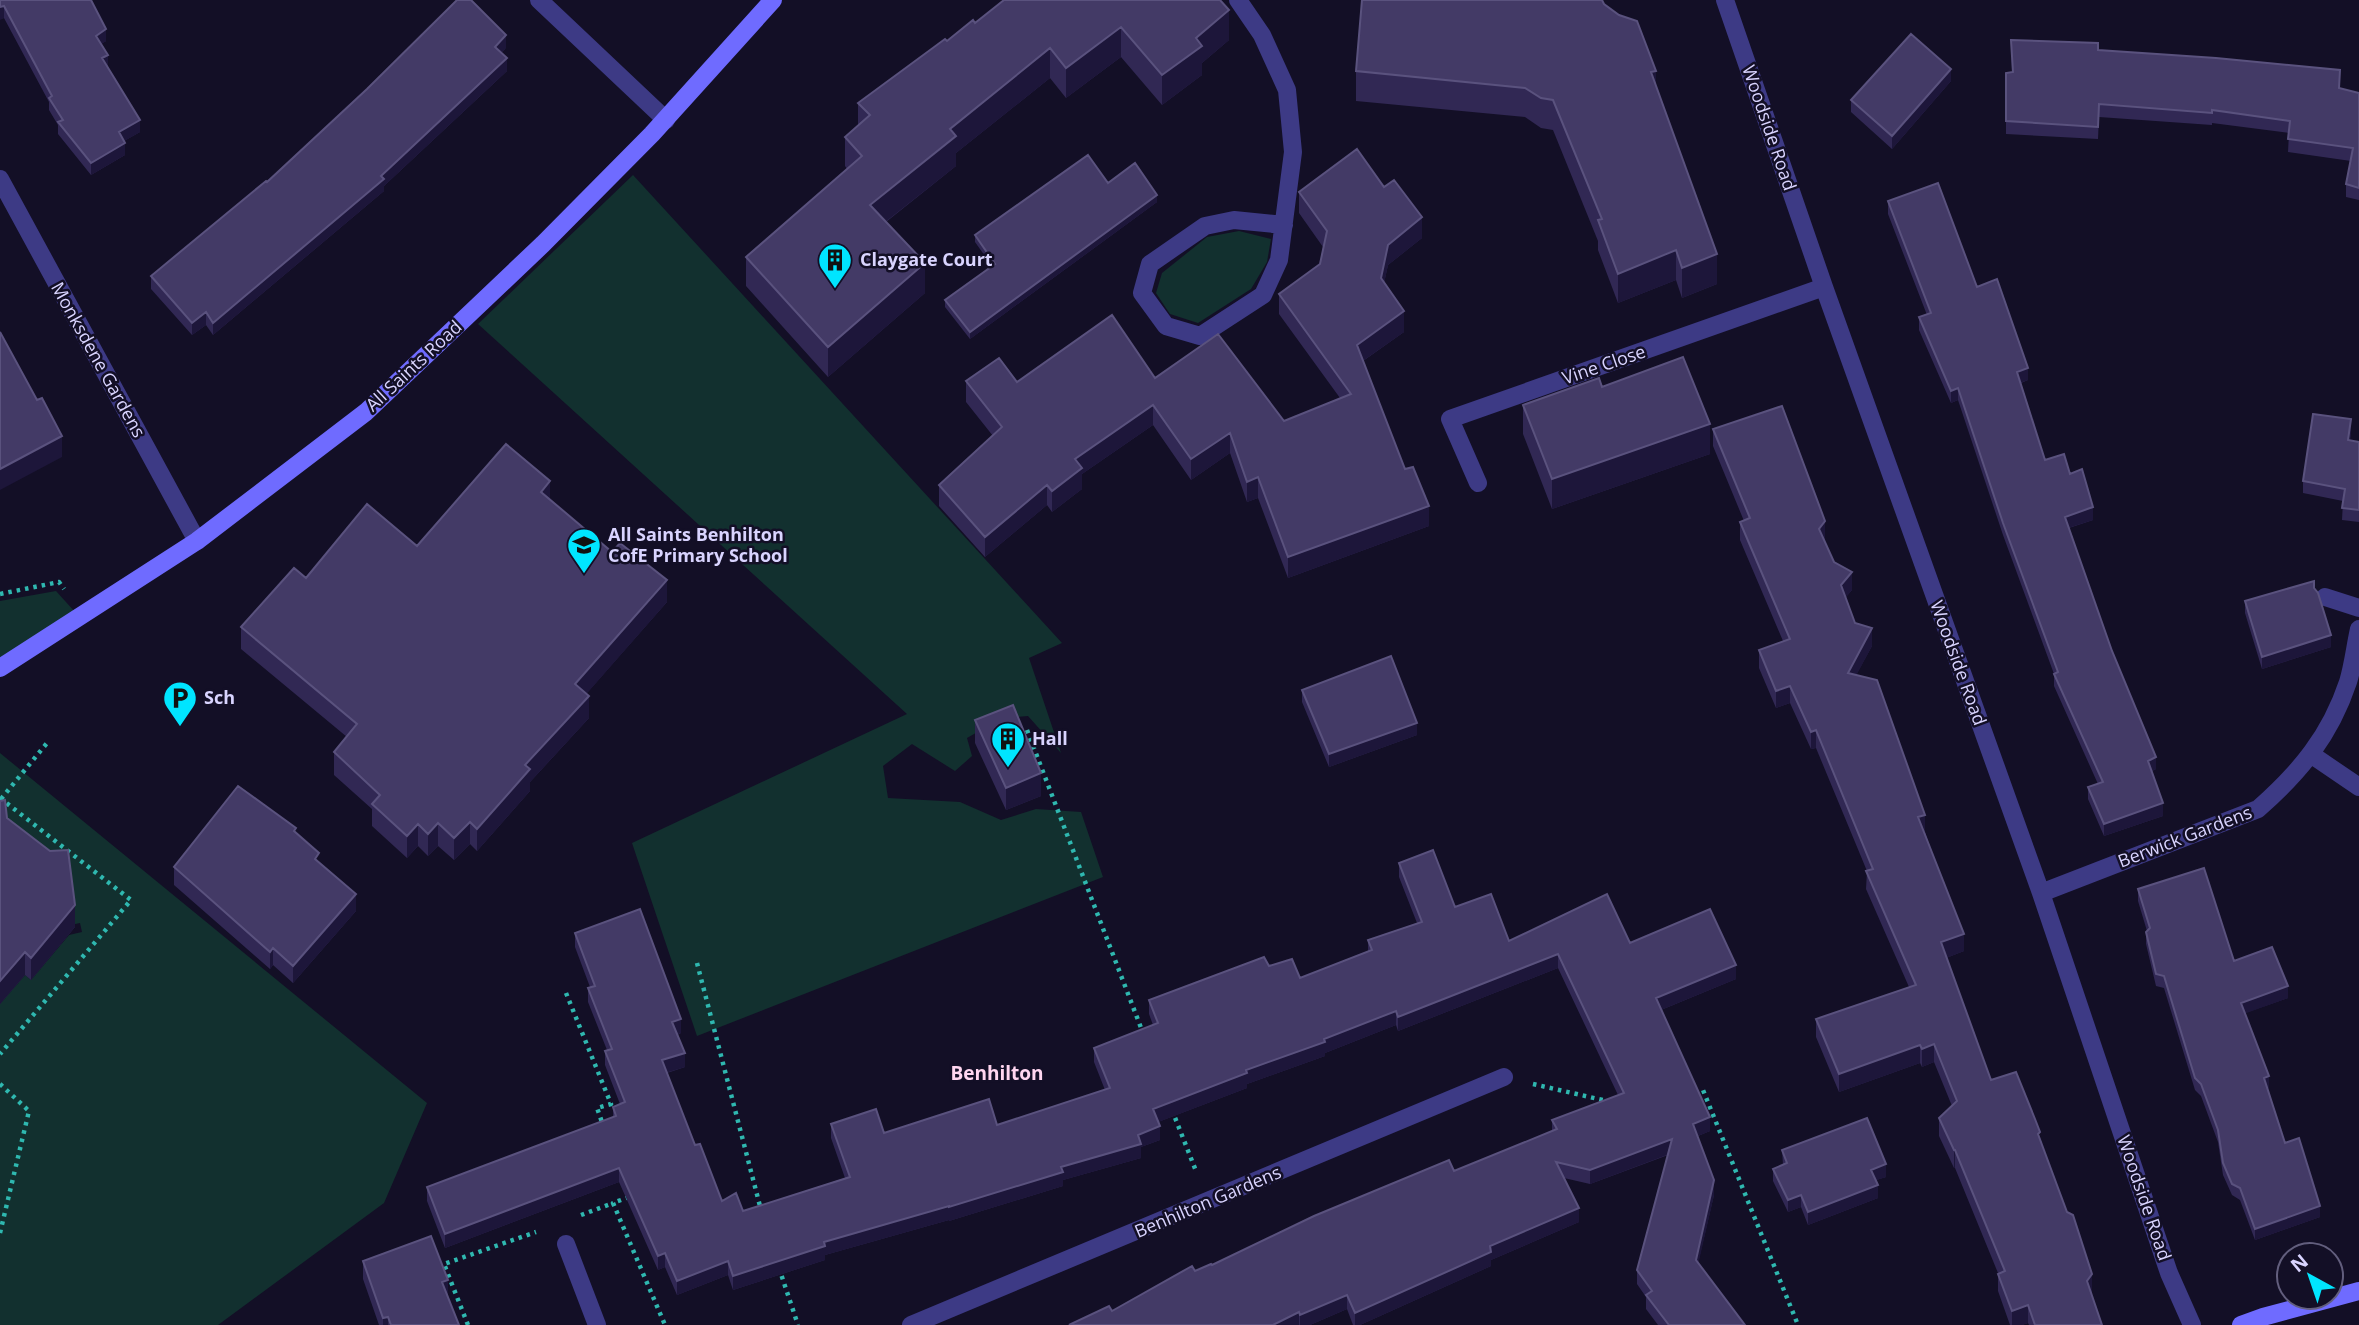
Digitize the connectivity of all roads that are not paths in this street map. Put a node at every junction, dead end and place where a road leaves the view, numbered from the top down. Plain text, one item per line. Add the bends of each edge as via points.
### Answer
1 (539, 0) edge
2 (773, 0) edge
3 (1238, 0) edge
4 (1725, 0) edge
5 (666, 120) junction
6 (0, 179) edge
7 (1284, 225) junction
8 (1824, 287) junction
9 (1478, 483) dead end
10 (197, 541) junction
11 (2325, 597) dead end
12 (2359, 608) edge
13 (2359, 629) edge
14 (0, 668) edge
15 (2312, 755) junction
16 (2359, 787) edge
17 (2041, 893) junction
18 (1504, 1077) road end
19 (566, 1244) dead end
20 (2359, 1291) edge
21 (597, 1325) edge
22 (911, 1325) edge
23 (2192, 1325) edge
24 (2241, 1325) edge

1 - 5 street
2 - 5 street, All Saints Road
3 - 7 street via 1262,35 1287,90 1293,152
4 - 8 street, Woodside Road
5 - 10 street, All Saints Road via 366,412
6 - 10 street, Monksdene Gardens
7 - 7 street via 1279,260 1263,295 1200,335 1166,326 1142,293 1150,264 1205,226 1234,220
8 - 9 street, Vine Close via 1450,419
8 - 17 street, Woodside Road
10 - 14 street, All Saints Road
11 - 12 street
13 - 15 street, Berwick Gardens via 2348,681
15 - 16 street
15 - 17 street, Berwick Gardens via 2258,809
17 - 23 street, Woodside Road via 2169,1273
18 - 22 street, Benhilton Gardens
19 - 21 street
20 - 24 street

